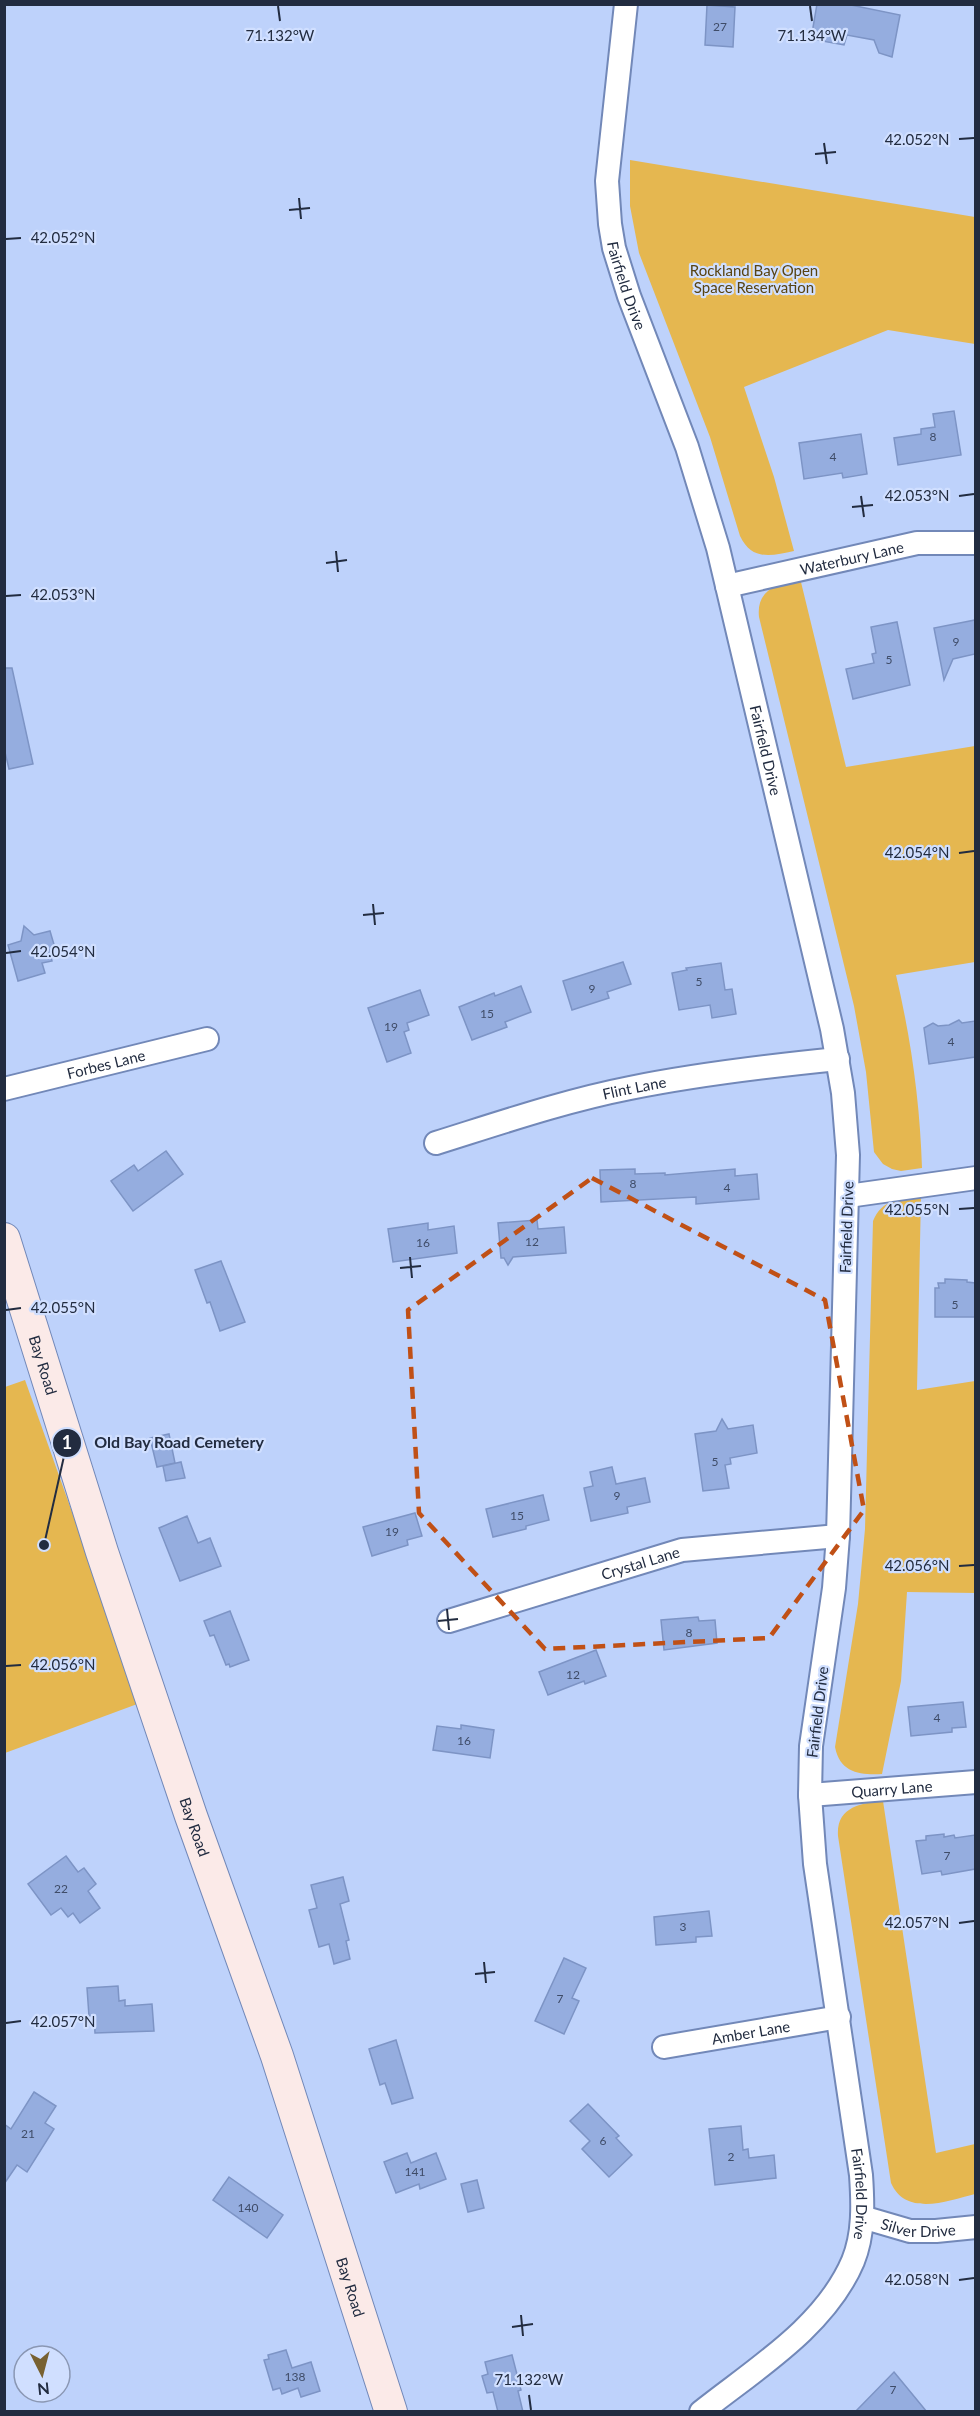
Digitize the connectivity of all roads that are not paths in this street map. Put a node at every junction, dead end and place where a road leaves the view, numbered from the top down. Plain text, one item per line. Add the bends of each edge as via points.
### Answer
1 (626, 4) edge
2 (975, 543) edge
3 (727, 586) junction
4 (207, 1040) dead end
5 (838, 1059) junction
6 (4, 1089) edge
7 (436, 1143) dead end
8 (975, 1178) edge
9 (848, 1196) junction
10 (4, 1239) edge
11 (838, 1536) junction
12 (449, 1621) dead end
13 (975, 1782) edge
14 (810, 1795) junction
15 (839, 2017) junction
16 (664, 2047) dead end
17 (862, 2217) junction
18 (975, 2227) edge
19 (391, 2412) edge
20 (700, 2412) edge

1 - 3 street, Fairfield Drive via 608,161 614,248 687,447
2 - 3 street, Waterbury Lane via 917,543
3 - 5 street, Fairfield Drive
4 - 6 street, Forbes Lane
5 - 7 street, Flint Lane via 734,1069 628,1088
5 - 9 street, Fairfield Drive
8 - 9 street
9 - 11 street, Fairfield Drive
10 - 19 main road, Bay Road via 102,1552 194,1827 277,2056
11 - 12 street, Crystal Lane via 682,1550
11 - 14 street, Fairfield Drive via 811,1746
13 - 14 street, Quarry Lane
14 - 15 street, Fairfield Drive via 815,1864
15 - 16 street, Amber Lane
15 - 17 street, Fairfield Drive via 861,2175
17 - 18 street, Silver Drive via 910,2231
17 - 20 street, Fairfield Drive via 853,2260 827,2302 796,2337

